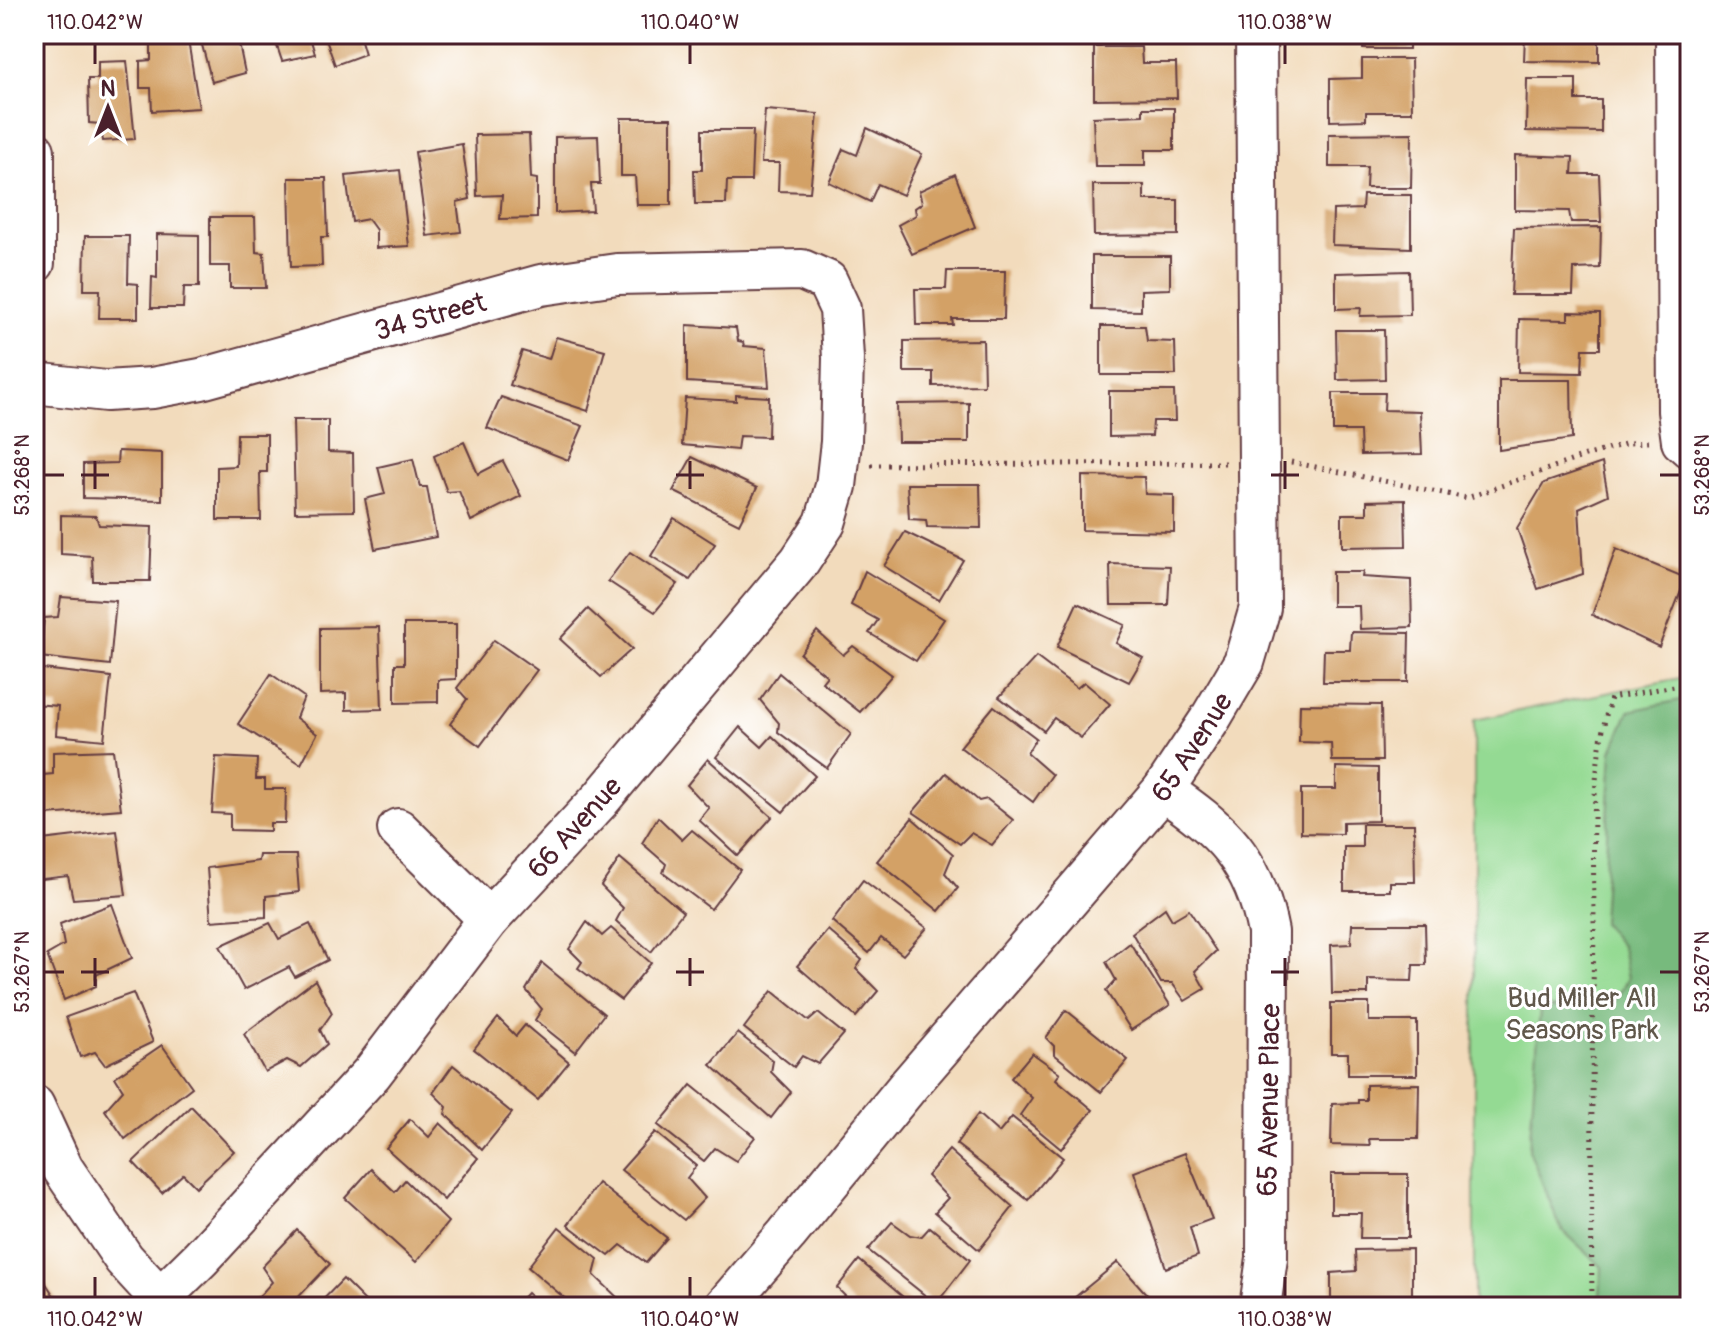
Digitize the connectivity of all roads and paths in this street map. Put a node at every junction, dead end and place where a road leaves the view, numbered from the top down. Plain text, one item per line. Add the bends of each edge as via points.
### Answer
1 (1256, 34) edge
2 (1676, 34) edge
3 (34, 151) edge
4 (34, 263) edge
5 (827, 281) joint
6 (34, 383) edge
7 (1628, 443) dead end
8 (1690, 448) edge
9 (1282, 462) dead end
10 (1226, 463) dead end
11 (867, 465) dead end
12 (1690, 683) edge
13 (1163, 790) junction
14 (398, 829) dead end
15 (489, 919) junction
16 (34, 1106) edge
17 (160, 1304) edge
18 (724, 1307) edge
19 (1260, 1307) edge
20 (1592, 1307) edge

1 - 13 street, 65 Avenue via 1260,608 1244,662
2 - 8 street via 1678,411 1682,441
3 - 4 street
5 - 6 street, 34 Street via 802,270 617,274 541,285 201,379 106,391
5 - 15 street, 66 Avenue via 840,309 843,358 839,462 825,523 800,561 600,800
7 - 9 path via 1467,498
10 - 11 path
12 - 20 path via 1611,698 1602,726 1594,892
13 - 18 street, 65 Avenue
13 - 19 street, 65 Avenue Place via 1224,839 1248,868 1264,910 1270,994 1267,1258
14 - 15 street
15 - 17 street, 66 Avenue via 372,1073
16 - 17 street via 63,1169

